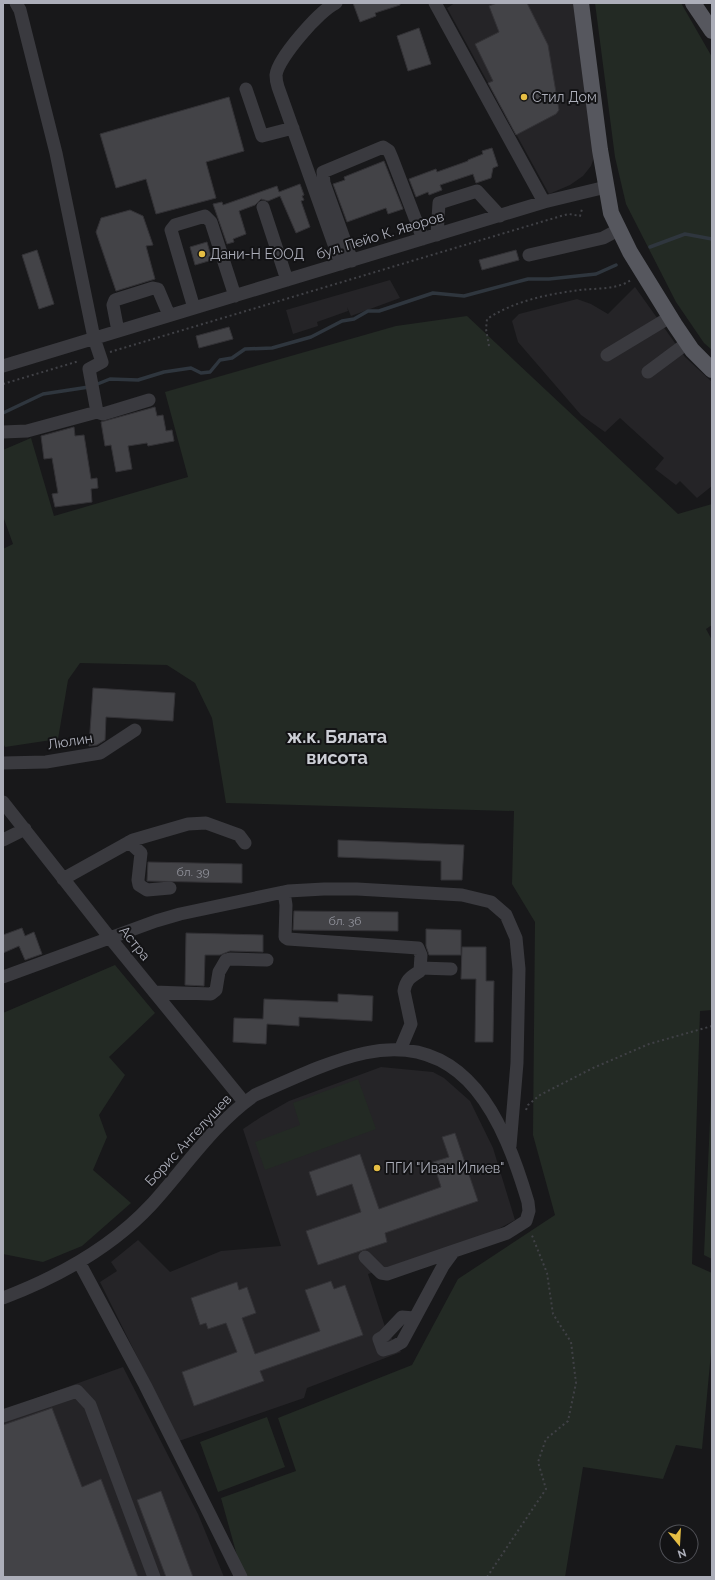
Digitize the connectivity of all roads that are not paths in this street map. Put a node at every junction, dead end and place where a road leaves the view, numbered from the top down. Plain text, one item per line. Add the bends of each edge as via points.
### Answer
1 (16, 3) edge
2 (336, 3) edge
3 (434, 3) edge
4 (581, 3) edge
5 (693, 3) edge
6 (702, 18) junction
7 (712, 31) edge
8 (712, 35) edge
9 (246, 89) dead end
10 (293, 128) junction
11 (606, 187) junction
12 (544, 202) junction
13 (263, 207) dead end
14 (500, 216) junction
15 (618, 230) junction
16 (437, 235) junction
17 (423, 239) junction
18 (529, 255) dead end
19 (346, 262) junction
20 (287, 280) junction
21 (235, 296) junction
22 (194, 308) junction
23 (169, 315) junction
24 (670, 317) junction
25 (118, 331) junction
26 (94, 338) junction
27 (687, 343) junction
28 (607, 355) dead end
29 (3, 366) edge
30 (712, 370) edge
31 (648, 372) dead end
32 (149, 400) dead end
33 (95, 406) junction
34 (3, 432) edge
35 (135, 730) dead end
36 (3, 763) edge
37 (3, 802) edge
38 (25, 829) junction
39 (3, 840) edge
40 (129, 842) junction
41 (245, 843) dead end
42 (63, 879) junction
43 (170, 888) dead end
44 (284, 892) junction
45 (110, 938) junction
46 (267, 960) dead end
47 (420, 968) junction
48 (451, 969) dead end
49 (3, 977) edge
50 (154, 992) junction
51 (400, 1050) junction
52 (244, 1102) junction
53 (510, 1146) junction
54 (454, 1251) junction
55 (365, 1257) dead end
56 (79, 1262) junction
57 (3, 1298) edge
58 (414, 1318) junction
59 (3, 1416) edge
60 (154, 1577) edge
61 (241, 1577) edge

1 - 26 street via 20,10 56,153
2 - 10 street via 310,24 280,64 276,75
3 - 12 street
4 - 11 main road
5 - 6 main road
6 - 7 main road
6 - 8 main road
9 - 10 street via 262,136
10 - 19 street
11 - 12 street, бул. Пейо К. Яворов
11 - 15 main road
12 - 14 street, бул. Пейо К. Яворов
13 - 20 street
14 - 16 street, бул. Пейо К. Яворов
14 - 16 street via 477,191 439,203
15 - 18 street via 603,238
15 - 24 main road
16 - 17 street, бул. Пейо К. Яворов
17 - 19 street, бул. Пейо К. Яворов
17 - 19 street via 389,151 383,147 323,172
19 - 20 street, бул. Пейо К. Яворов
20 - 21 street, бул. Пейо К. Яворов
21 - 22 street, бул. Пейо К. Яворов
21 - 22 street via 210,222 205,216 175,225 171,230
22 - 23 street, бул. Пейо К. Яворов
23 - 25 street, бул. Пейо К. Яворов
23 - 25 street via 158,289 153,288 115,300 113,305
24 - 27 main road
24 - 28 street
25 - 26 street, бул. Пейо К. Яворов
26 - 29 street, бул. Пейо К. Яворов
26 - 33 street via 102,362 89,369
27 - 30 main road
27 - 31 street
32 - 33 street via 102,414
33 - 34 street via 27,431
35 - 36 street, Люлин via 93,755 46,762
37 - 38 street, Астра
38 - 39 street
38 - 42 street, Астра
40 - 41 street via 188,824 206,823 238,835
40 - 42 street
40 - 43 street via 141,853 138,880 140,885 148,890
42 - 45 street, Астра
44 - 45 street via 180,914
44 - 47 street via 286,938 418,948 421,955
44 - 53 street via 357,889 462,895 491,902 506,915 516,938 519,969 517,1062
45 - 49 street
45 - 50 street, Астра
46 - 50 street via 226,960 219,972 216,990 211,994
47 - 48 street
47 - 51 street via 420,971 409,978 405,986 411,1024
50 - 52 street, Астра
51 - 52 street, Борис Ангелушев via 365,1053 342,1060
51 - 53 street, Борис Ангелушев via 432,1056 458,1070 482,1097
52 - 56 street, Борис Ангелушев via 150,1206 105,1246
53 - 54 street, Борис Ангелушев via 528,1202 526,1221 507,1233
54 - 55 street via 386,1274 381,1273
54 - 58 street
56 - 57 street, Борис Ангелушев
56 - 61 street via 145,1385
58 - 58 street via 402,1342 383,1350 379,1339 402,1317
59 - 60 street via 78,1390 90,1404

